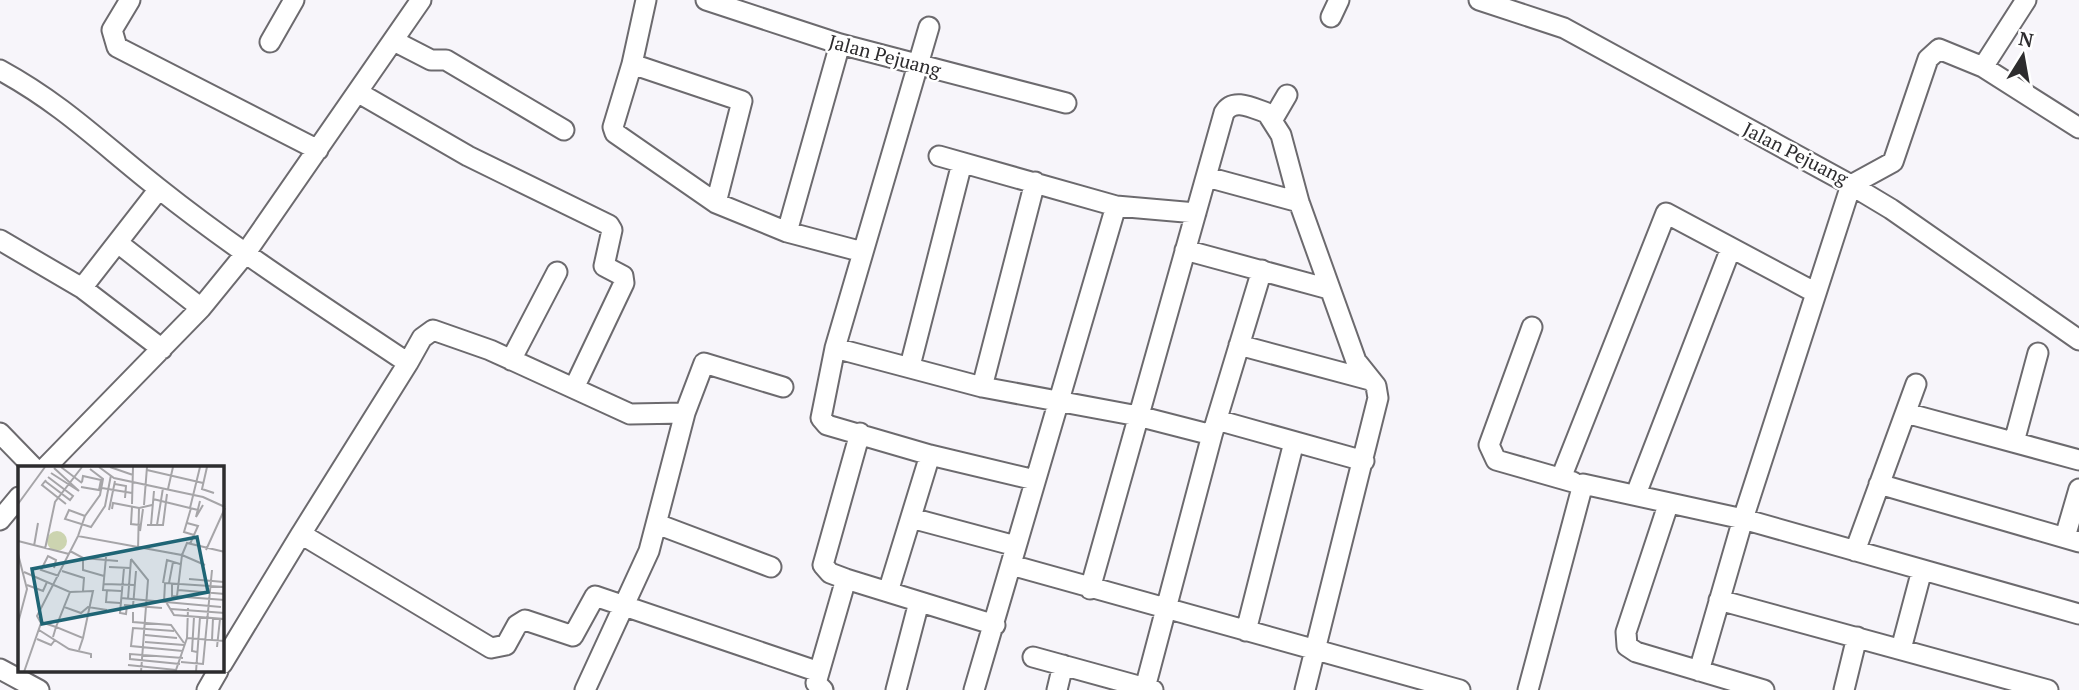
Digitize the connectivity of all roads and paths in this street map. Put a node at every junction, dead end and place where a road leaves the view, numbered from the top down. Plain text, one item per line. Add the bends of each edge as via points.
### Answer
1 (130, 0) edge
2 (294, 0) edge
3 (421, 0) edge
4 (646, 0) edge
5 (706, 0) edge
6 (1479, 0) edge
7 (2026, 0) edge
8 (929, 27) dead end
9 (394, 41) junction
10 (270, 42) dead end
11 (840, 44) junction
12 (632, 64) junction
13 (919, 64) junction
14 (1983, 67) junction
15 (0, 70) edge
16 (359, 93) junction
17 (1287, 95) dead end
18 (1066, 103) dead end
19 (1273, 119) junction
20 (2079, 128) edge
21 (564, 130) dead end
22 (318, 150) junction
23 (939, 156) dead end
24 (962, 163) junction
25 (1208, 177) junction
26 (1035, 181) junction
27 (1851, 185) junction
28 (159, 189) junction
29 (1299, 202) junction
30 (716, 203) junction
31 (1116, 206) junction
32 (1196, 213) junction
33 (787, 232) junction
34 (0, 240) edge
35 (118, 243) junction
36 (1731, 248) junction
37 (1185, 250) junction
38 (863, 252) junction
39 (245, 254) junction
40 (1262, 270) junction
41 (557, 272) dead end
42 (82, 288) junction
43 (1329, 289) junction
44 (1816, 293) junction
45 (201, 307) junction
46 (1532, 327) dead end
47 (2079, 340) edge
48 (1240, 345) junction
49 (835, 348) junction
50 (162, 349) junction
51 (2038, 353) dead end
52 (511, 360) junction
53 (408, 363) junction
54 (910, 366) junction
55 (1370, 380) junction
56 (1916, 384) dead end
57 (783, 387) dead end
58 (982, 387) junction
59 (574, 388) junction
60 (1056, 402) junction
61 (685, 412) junction
62 (1906, 412) junction
63 (1138, 416) junction
64 (1215, 427) junction
65 (0, 433) edge
66 (860, 433) junction
67 (1294, 442) junction
68 (2014, 442) junction
69 (930, 456) junction
70 (2079, 460) edge
71 (1364, 461) junction
72 (32, 466) edge
73 (48, 466) edge
74 (1560, 478) junction
75 (1035, 480) junction
76 (1583, 484) junction
77 (1879, 484) junction
78 (2079, 489) edge
79 (1636, 495) junction
80 (18, 498) edge
81 (1668, 505) junction
82 (911, 518) junction
83 (1743, 519) junction
84 (0, 520) edge
85 (657, 524) junction
86 (301, 534) junction
87 (2072, 540) edge
88 (1016, 546) junction
89 (1855, 551) junction
90 (1011, 565) junction
91 (771, 567) dead end
92 (1922, 570) junction
93 (846, 579) junction
94 (1090, 589) junction
95 (888, 592) junction
96 (1719, 600) junction
97 (919, 602) junction
98 (626, 606) junction
99 (1165, 608) junction
100 (2079, 614) edge
101 (995, 625) junction
102 (1246, 631) junction
103 (1857, 637) junction
104 (1316, 648) junction
105 (1901, 649) junction
106 (1033, 657) dead end
107 (224, 661) edge
108 (1063, 665) junction
109 (0, 669) edge
110 (1699, 671) junction
111 (217, 672) edge
112 (821, 681) edge
113 (1149, 689) edge
114 (39, 690) edge
115 (207, 690) edge
116 (585, 690) edge
117 (896, 690) edge
118 (974, 690) edge
119 (1057, 690) edge
120 (1305, 690) edge
121 (1461, 690) edge
122 (1528, 690) edge
123 (1764, 690) edge
124 (1844, 690) edge
125 (2048, 690) edge

1 - 22 street via 112,30 117,47
2 - 10 street
3 - 9 street
4 - 12 street
5 - 11 street, Jalan Pejuang
6 - 27 street, Jalan Pejuang via 1564,28
7 - 14 street
8 - 13 street
9 - 16 street
9 - 21 street via 427,58 446,60
11 - 13 street, Jalan Pejuang
11 - 33 street
12 - 30 street via 615,133
12 - 30 street via 742,101
13 - 18 street, Jalan Pejuang
13 - 38 street
14 - 20 street, Jalan Pejuang
14 - 27 street, Jalan Pejuang via 1942,50 1932,52 1893,162
15 - 28 street via 75,117
16 - 22 street
16 - 59 street via 468,156 609,225 612,230 604,266 623,276 624,283
17 - 19 street
19 - 25 street via 1249,107 1227,107
19 - 29 street
22 - 39 street
23 - 24 street
24 - 26 street
24 - 54 street
25 - 29 street
25 - 32 street
26 - 31 street
26 - 58 street
27 - 44 street
27 - 47 street
28 - 35 street
28 - 39 street
29 - 43 street
30 - 33 street
31 - 32 street
31 - 60 street
32 - 37 street
33 - 38 street
34 - 42 street
35 - 42 street
35 - 45 street
36 - 44 street
36 - 74 street via 1665,213
36 - 79 street
37 - 40 street
37 - 63 street
38 - 49 street
39 - 45 street
39 - 53 street
40 - 43 street
40 - 48 street
41 - 52 street
42 - 50 street
43 - 55 street via 1356,361
44 - 83 street
45 - 50 street
46 - 74 street via 1490,452 1496,460
48 - 55 street
48 - 64 street
49 - 54 street
49 - 66 street via 821,418 827,425
50 - 73 street
51 - 68 street
52 - 53 street via 433,331 422,338
52 - 59 street
53 - 86 street
54 - 58 street
55 - 71 street via 1378,392 1378,406
56 - 62 street
57 - 61 street via 704,363
58 - 60 street
59 - 61 street via 630,414
60 - 63 street
60 - 75 street
61 - 85 street
62 - 68 street
62 - 77 street
63 - 64 street
63 - 94 street
64 - 67 street
64 - 99 street
65 - 72 street
66 - 69 street
66 - 93 street via 823,565
67 - 71 street
67 - 102 street
68 - 70 street
69 - 75 street
69 - 82 street
71 - 104 street
74 - 76 street
75 - 88 street
76 - 79 street
76 - 122 street
77 - 87 street
77 - 89 street
78 - 87 street
79 - 81 street
80 - 84 street
81 - 83 street
81 - 110 street via 1625,640 1636,652
82 - 88 street
82 - 95 street
83 - 89 street
83 - 96 street
85 - 91 street
85 - 98 street
86 - 98 street via 491,648 506,645 525,620 573,636 596,596
86 - 107 street
88 - 90 street
89 - 92 street
90 - 94 street
90 - 101 street
92 - 100 street
92 - 105 street
93 - 95 street
93 - 112 street
94 - 99 street
95 - 97 street
96 - 103 street
96 - 110 street
97 - 101 street
97 - 117 street
98 - 112 street
98 - 116 street
99 - 102 street
99 - 113 street
101 - 118 street
102 - 104 street
103 - 105 street
103 - 124 street
104 - 120 street
104 - 121 street
105 - 125 street
106 - 108 street
108 - 113 street
108 - 119 street
109 - 114 street
110 - 123 street
111 - 115 street

